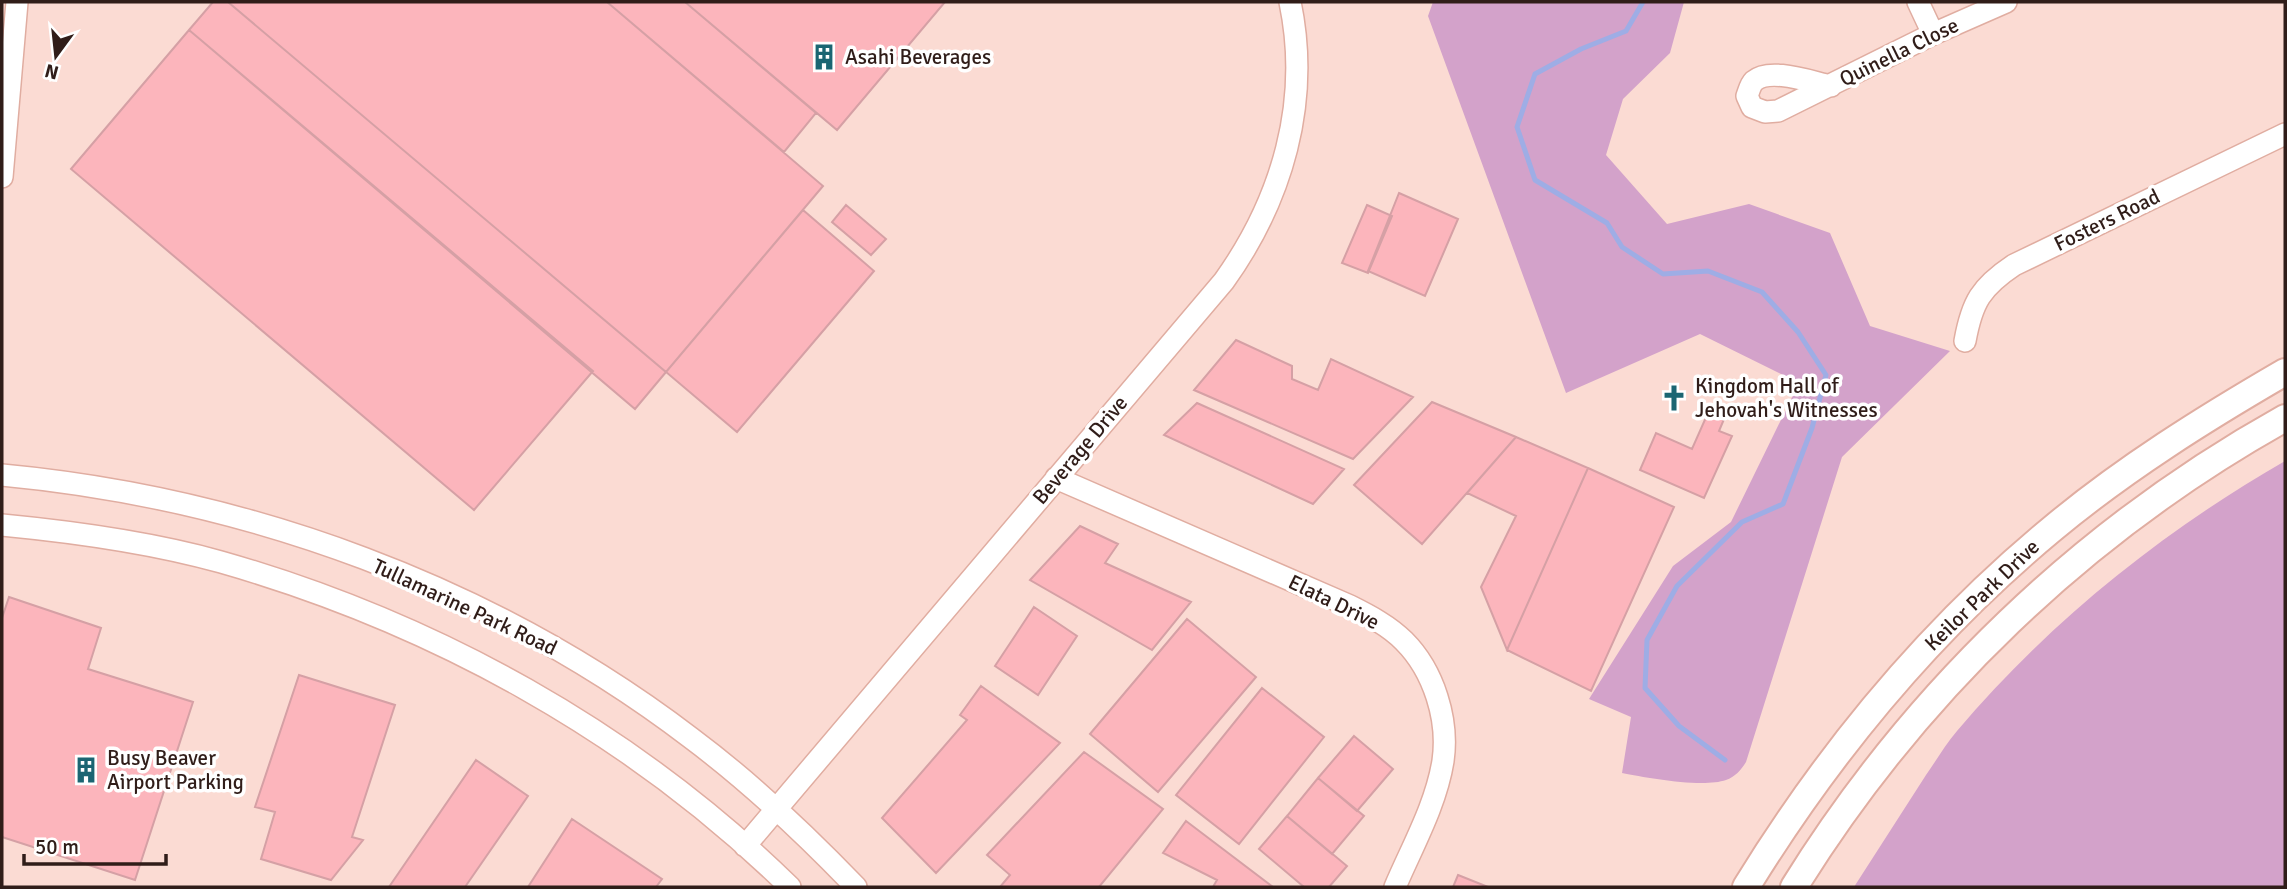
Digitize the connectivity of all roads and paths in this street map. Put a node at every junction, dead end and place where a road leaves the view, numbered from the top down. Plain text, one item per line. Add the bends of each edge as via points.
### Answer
1 (17, 2) edge
2 (1290, 2) edge
3 (1918, 2) edge
4 (2006, 2) edge
5 (1933, 34) junction
6 (1831, 86) dead end
7 (2285, 134) edge
8 (2, 177) edge
9 (1965, 341) dead end
10 (2285, 372) edge
11 (2285, 418) edge
12 (2, 475) edge
13 (1056, 478) junction
14 (2, 525) edge
15 (776, 810) junction
16 (746, 846) junction
17 (790, 887) edge
18 (856, 887) edge
19 (1395, 887) edge
20 (1746, 887) edge
21 (1794, 887) edge

1 - 8 street
2 - 13 street, Beverage Drive via 1297,53 1293,121 1280,173 1257,230 1224,281
3 - 5 street
4 - 5 street, Quinella Close
5 - 6 street, Quinella Close
7 - 9 street, Fosters Road via 2014,265 1978,297
10 - 20 main road, Keilor Park Drive via 2136,465 1989,584 1944,628 1845,742
11 - 21 main road, Keilor Park Drive via 2155,501 2025,606 1899,739
12 - 15 street, Tullamarine Park Road via 107,488 232,516 318,542 434,588 611,681 692,738
13 - 15 street, Beverage Drive
13 - 19 street, Elata Drive via 1360,611 1405,642 1434,690 1444,746 1431,802
14 - 16 street, Tullamarine Park Road via 98,537 219,562 379,617 477,662 567,712 668,781
15 - 16 street, Beverage Drive
15 - 18 street, Tullamarine Park Road
16 - 17 street, Tullamarine Park Road

